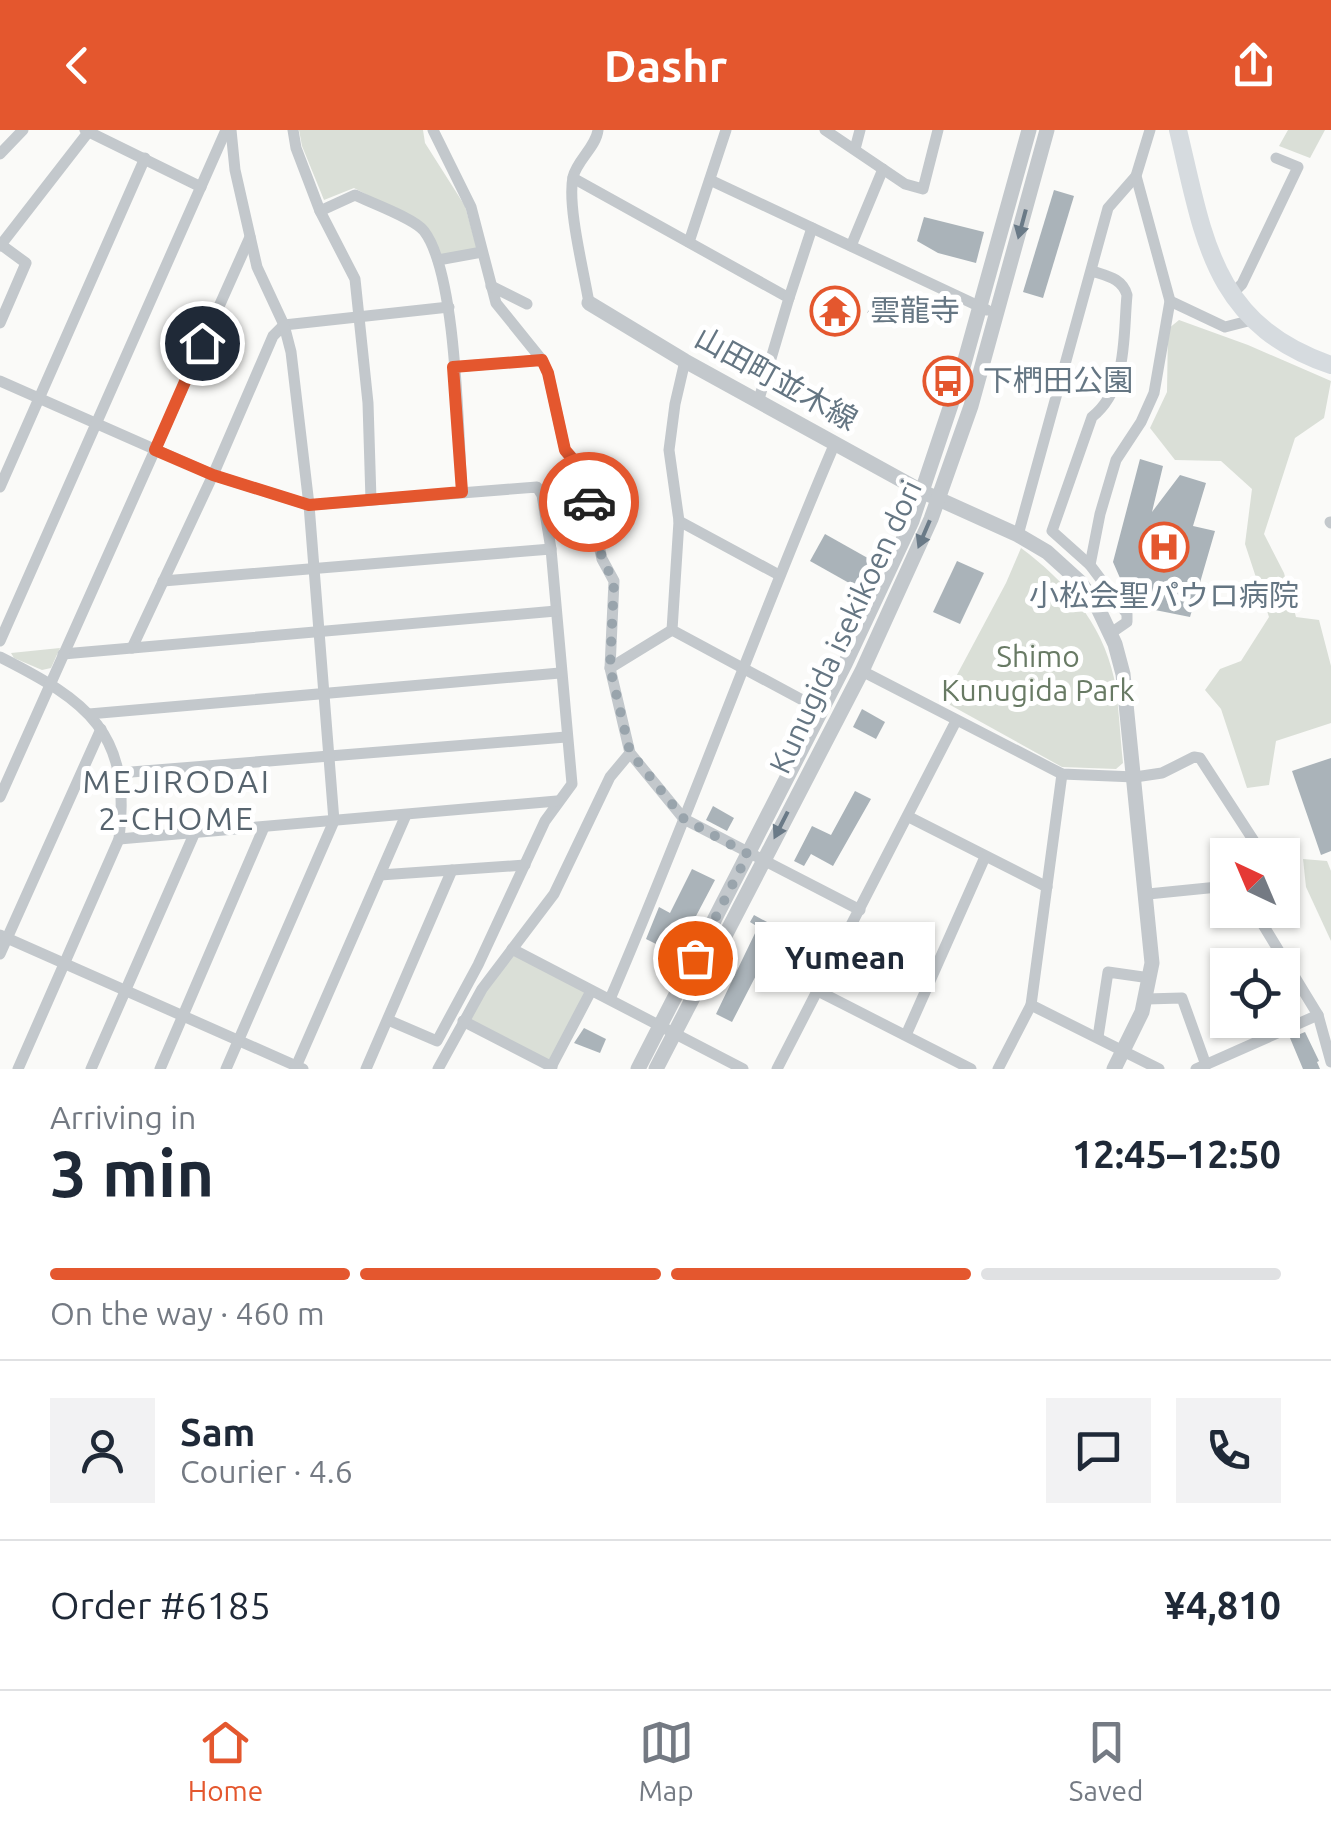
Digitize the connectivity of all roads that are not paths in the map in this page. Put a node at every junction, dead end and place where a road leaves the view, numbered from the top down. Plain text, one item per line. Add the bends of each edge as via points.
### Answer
1 (22, 130) edge
2 (229, 130) edge
3 (292, 130) edge
4 (434, 130) edge
5 (598, 130) edge
6 (825, 130) edge
7 (860, 130) edge
8 (938, 130) edge
9 (1030, 130) edge
10 (1048, 130) edge
11 (1150, 130) edge
12 (1178, 130) edge
13 (88, 131) edge
14 (723, 131) edge
15 (855, 148) junction
16 (0, 154) edge
17 (146, 158) junction
18 (1276, 158) dead end
19 (884, 169) junction
20 (1136, 176) junction
21 (573, 178) junction
22 (710, 180) junction
23 (200, 187) junction
24 (320, 211) junction
25 (812, 228) junction
26 (250, 236) junction
27 (689, 242) junction
28 (0, 245) edge
29 (851, 246) junction
30 (482, 252) junction
31 (438, 260) junction
32 (1092, 271) junction
33 (491, 286) junction
34 (1231, 296) junction
35 (789, 298) junction
36 (1170, 301) junction
37 (589, 303) joint
38 (527, 304) dead end
39 (981, 306) junction
40 (449, 308) junction
41 (361, 316) junction
42 (996, 316) junction
43 (1252, 320) junction
44 (0, 322) edge
45 (284, 324) junction
46 (542, 360) junction
47 (685, 361) junction
48 (1331, 364) edge
49 (453, 367) junction
50 (0, 380) edge
51 (39, 398) junction
52 (759, 400) junction
53 (97, 424) junction
54 (836, 444) junction
55 (155, 450) junction
56 (213, 475) junction
57 (0, 487) edge
58 (462, 492) junction
59 (930, 496) junction
60 (371, 500) junction
61 (309, 505) junction
62 (680, 521) junction
63 (1018, 535) junction
64 (551, 549) junction
65 (1090, 565) junction
66 (314, 568) junction
67 (779, 575) junction
68 (163, 581) junction
69 (556, 611) junction
70 (672, 630) junction
71 (319, 631) junction
72 (1111, 633) junction
73 (0, 641) edge
74 (132, 648) junction
75 (63, 654) junction
76 (0, 657) edge
77 (610, 668) junction
78 (744, 669) junction
79 (862, 671) junction
80 (560, 673) junction
81 (50, 682) junction
82 (323, 694) junction
83 (821, 710) junction
84 (89, 714) junction
85 (956, 721) junction
86 (101, 729) junction
87 (566, 737) junction
88 (630, 752) junction
89 (328, 756) junction
90 (119, 773) junction
91 (1062, 774) junction
92 (1134, 776) junction
93 (0, 796) edge
94 (557, 801) junction
95 (406, 815) junction
96 (909, 817) junction
97 (684, 819) junction
98 (334, 821) junction
99 (264, 826) junction
100 (195, 832) junction
101 (119, 838) junction
102 (1252, 838) edge
103 (985, 857) junction
104 (755, 858) junction
105 (524, 865) junction
106 (452, 870) junction
107 (380, 876) junction
108 (1047, 887) junction
109 (1210, 888) edge
110 (1148, 894) junction
111 (860, 910) junction
112 (1265, 928) edge
113 (4, 937) edge
114 (512, 949) junction
115 (0, 954) edge
116 (64, 964) junction
117 (1150, 978) junction
118 (591, 991) junction
119 (818, 991) junction
120 (126, 992) junction
121 (610, 1000) junction
122 (1146, 1000) junction
123 (1032, 1005) junction
124 (1318, 1015) junction
125 (182, 1016) junction
126 (388, 1020) junction
127 (464, 1021) junction
128 (667, 1029) junction
129 (906, 1035) junction
130 (1098, 1037) junction
131 (239, 1041) junction
132 (1124, 1050) junction
133 (1331, 1062) edge
134 (1201, 1067) edge
135 (298, 1068) edge
136 (551, 1068) edge
137 (18, 1069) edge
138 (92, 1069) edge
139 (160, 1069) edge
140 (226, 1069) edge
141 (366, 1069) edge
142 (438, 1069) edge
143 (638, 1069) edge
144 (656, 1069) edge
145 (744, 1069) edge
146 (777, 1069) edge
147 (971, 1069) edge
148 (998, 1069) edge
149 (1114, 1069) edge
150 (1159, 1069) edge

1 - 16 street
2 - 23 street
2 - 26 street
3 - 24 street
4 - 30 street via 471,206
5 - 21 street
6 - 15 street
7 - 15 street
8 - 19 street via 923,189
9 - 39 street, Kunugida isekikoen dori
10 -> 42 street, Kunugida isekikoen dori
11 - 20 street
12 - 34 main road via 1207,248
13 - 17 street
13 - 28 street
14 - 22 street
15 - 19 street
17 - 23 street
17 - 51 street
18 - 34 street via 1298,168
19 - 29 street
20 - 32 street via 1108,208
20 - 36 street
21 - 27 street
21 - 37 street
22 - 25 street
22 - 27 street
23 - 53 street
24 - 31 street via 354,195 423,228
24 - 41 street via 355,279
25 - 29 street
25 - 35 street
26 - 45 street
26 - 55 street
27 - 35 street
28 - 44 street via 26,263
29 - 39 street
30 - 31 street
30 - 33 street
31 - 40 street
32 - 63 street
32 - 65 street via 1116,278 1127,294 1119,382 1092,416 1052,531
33 - 38 street
33 - 46 street via 496,303
34 - 43 main road
35 - 52 street
36 - 43 street via 1226,328
36 - 65 street via 1154,393 1116,460
37 - 47 street, 山田町並木線
39 - 42 street
39 - 59 street, Kunugida isekikoen dori
40 - 41 street
40 - 49 street
41 - 45 street
41 - 60 street
42 - 59 street, Kunugida isekikoen dori via 971,406
43 - 48 main road via 1288,347
45 - 56 street
45 - 61 street
46 - 49 street
46 - 77 street via 565,450 582,470 614,582
47 - 52 street, 山田町並木線
47 - 62 street via 669,450
49 - 58 street
50 - 51 street
51 - 53 street
51 - 57 street
52 - 54 street, 山田町並木線
53 - 55 street
53 - 73 street
54 - 59 street, 山田町並木線
54 - 67 street
55 - 56 street
55 - 75 street
56 - 61 street
56 - 68 street
58 - 60 street
58 - 64 street via 537,487
59 - 63 street, 山田町並木線
59 -> 79 street, Kunugida isekikoen dori
59 - 83 street, Kunugida isekikoen dori
60 - 61 street
61 - 66 street
62 - 67 street
62 - 70 street
63 - 72 street, 山田町並木線 via 1071,572
64 - 66 street
64 - 69 street
65 - 72 street via 1127,614 1127,622
66 - 68 street
66 - 71 street
67 - 78 street
68 - 74 street
69 - 71 street
69 - 80 street
70 - 77 street
70 - 78 street
71 - 74 street
71 - 82 street
72 - 92 street, 山田町並木線
74 - 75 street
75 - 81 street
76 - 81 street
77 - 88 street
78 - 83 street
78 - 97 street
79 - 85 street
79 -> 104 street, Kunugida isekikoen dori
80 - 82 street
80 - 87 street
81 - 84 street
81 - 93 street
82 - 84 street
82 - 89 street
83 - 104 street, Kunugida isekikoen dori
84 - 86 street
85 - 91 street
85 - 96 street
86 - 90 street
86 - 113 street
87 - 89 street
87 - 94 street via 572,784
88 - 97 street
88 - 114 street via 610,777 554,894
89 - 90 street
89 - 98 street
90 - 101 street
91 - 92 street
91 - 108 street
92 - 102 street via 1162,773 1194,757 1204,760
92 - 110 street, 山田町並木線
94 - 95 street
94 - 105 street
95 - 98 street
95 - 107 street
96 - 103 street
96 - 111 street
97 - 104 street
97 - 121 street
98 - 99 street
98 - 131 street
99 - 100 street
99 - 125 street
100 - 101 street
100 - 120 street
101 - 116 street
103 - 108 street
103 - 129 street
104 - 111 street
104 - 128 street, Kunugida isekikoen dori
105 - 106 street
105 - 126 street via 437,1041
106 - 107 street
106 - 126 street
107 - 135 street
108 - 123 street
109 - 110 street
110 - 117 street, 山田町並木線
111 - 119 street
112 - 124 street
113 - 115 street
113 - 116 street
114 - 118 street
114 - 127 street
116 - 120 street
116 - 137 street
117 - 122 street, 山田町並木線
117 - 130 street via 1108,972
118 - 121 street
118 - 136 street
119 - 129 street
119 - 146 street
120 - 125 street
120 - 138 street
121 - 128 street
122 - 132 street, 山田町並木線
122 - 134 street via 1182,998
123 - 130 street
123 - 148 street
124 - 133 street
124 - 134 street
125 - 131 street
125 - 139 street
126 - 141 street
127 - 136 street
127 - 142 street
128 - 143 street, Kunugida isekikoen dori
128 - 144 street, Kunugida isekikoen dori
128 - 145 street
129 - 147 street
130 - 132 street
131 - 135 street
131 - 140 street
132 - 149 street, 山田町並木線
132 - 150 street

